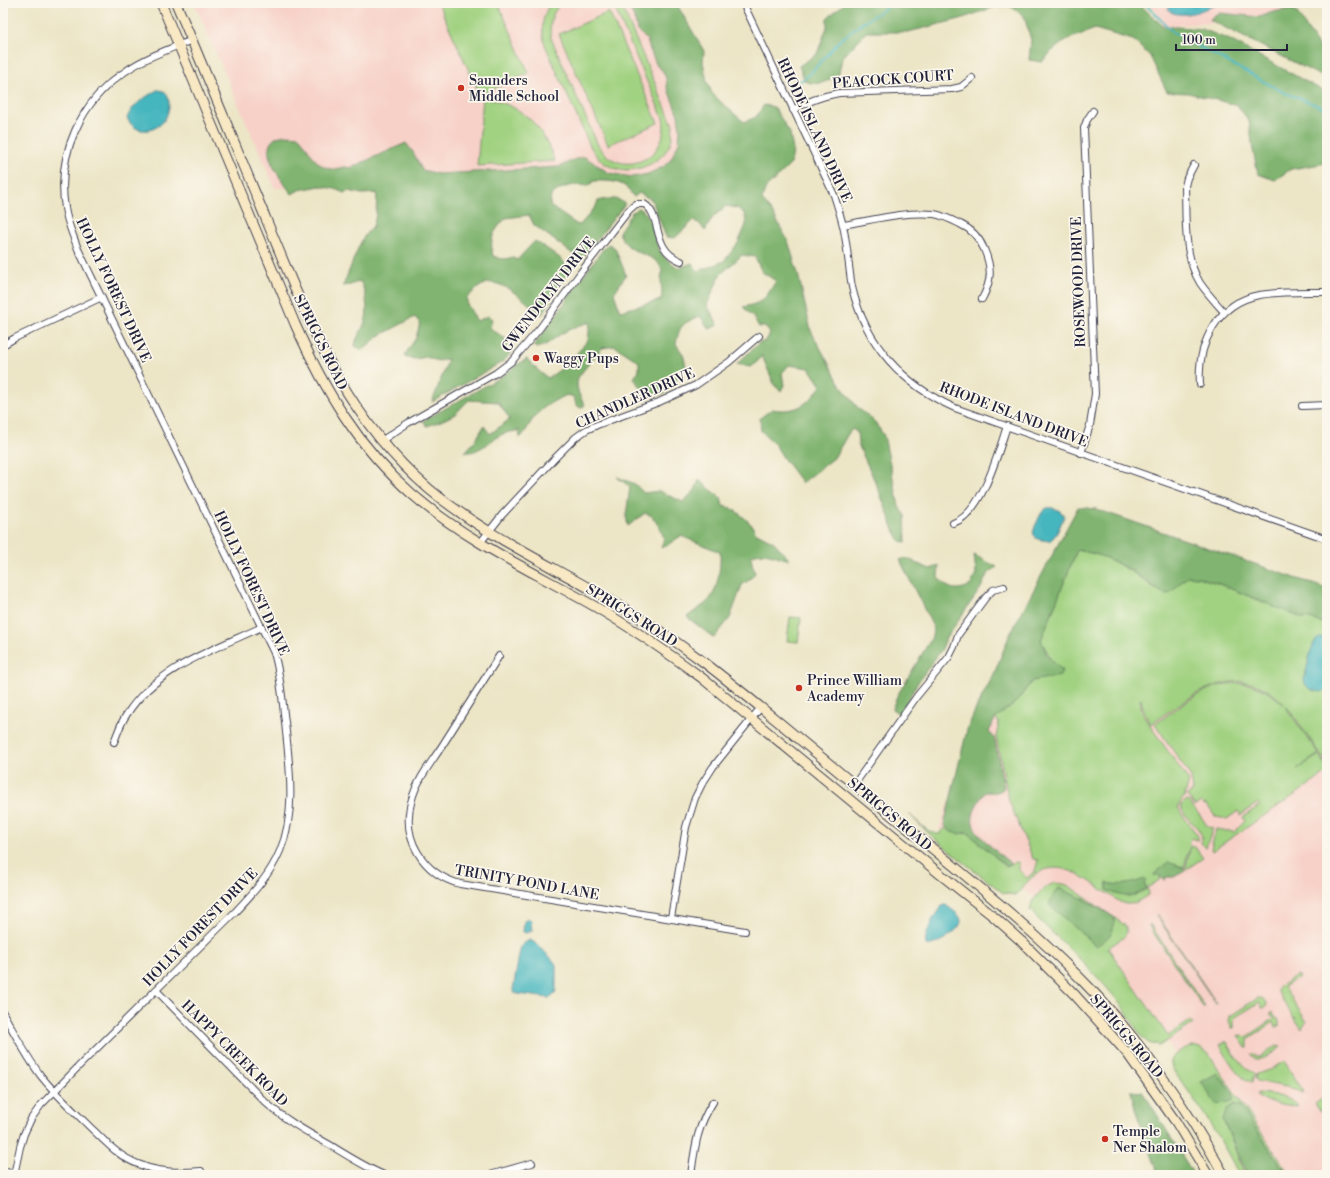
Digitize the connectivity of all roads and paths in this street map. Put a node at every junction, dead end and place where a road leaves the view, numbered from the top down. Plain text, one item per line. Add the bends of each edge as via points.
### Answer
1 (161, 3) edge
2 (176, 3) edge
3 (744, 3) edge
4 (192, 40) junction
5 (179, 45) junction
6 (972, 78) dead end
7 (793, 110) junction
8 (1094, 111) dead end
9 (1194, 165) dead end
10 (843, 225) junction
11 (681, 261) dead end
12 (1327, 292) edge
13 (102, 297) junction
14 (982, 299) dead end
15 (1224, 312) junction
16 (759, 336) dead end
17 (3, 345) edge
18 (1200, 384) dead end
19 (1327, 405) edge
20 (1302, 406) dead end
21 (1007, 426) junction
22 (381, 441) junction
23 (1081, 453) junction
24 (953, 523) dead end
25 (488, 531) junction
26 (1327, 539) edge
27 (480, 543) junction
28 (1004, 587) dead end
29 (262, 627) junction
30 (499, 656) dead end
31 (761, 707) junction
32 (752, 717) junction
33 (114, 742) dead end
34 (854, 785) junction
35 (671, 918) junction
36 (745, 931) dead end
37 (156, 990) junction
38 (3, 1013) edge
39 (54, 1091) junction
40 (713, 1102) dead end
41 (532, 1163) dead end
42 (201, 1171) dead end
43 (3, 1172) edge
44 (14, 1174) edge
45 (384, 1175) edge
46 (490, 1175) edge
47 (691, 1175) edge
48 (1208, 1175) edge
49 (1224, 1175) edge

1 - 5 main road, SPRIGGS ROAD
2 - 4 main road, SPRIGGS ROAD
3 - 7 street, RHODE ISLAND DRIVE
4 - 5 street, HOLLY FOREST DRIVE
4 - 22 main road, SPRIGGS ROAD via 319,341 353,404
5 - 13 street, HOLLY FOREST DRIVE via 140,62 112,82 84,114 70,143 64,176 68,223
5 - 27 main road, SPRIGGS ROAD via 306,348 335,402 366,446 407,489 442,518
6 - 7 street, PEACOCK COURT via 960,87 952,89 839,93 804,103
7 - 10 street, RHODE ISLAND DRIVE via 834,195
8 - 23 street, ROSEWOOD DRIVE via 1084,128 1095,394 1090,425
9 - 15 street via 1186,178 1185,186 1190,258 1200,283
10 - 14 street via 903,214 935,214 968,228 980,240 991,273 988,288
10 - 21 street, RHODE ISLAND DRIVE via 849,271 858,306 871,335 889,361 914,385 931,396 955,408
11 - 22 street, GWENDOLYN DRIVE via 671,256 662,245 651,210 644,204 632,206 537,333 512,361
12 - 15 street via 1257,295 1246,298
13 - 17 street
13 - 29 street, HOLLY FOREST DRIVE
15 - 18 street via 1215,322 1204,343
16 - 25 street, CHANDLER DRIVE via 729,362 696,385 665,400 586,430 571,441
19 - 20 street
21 - 23 street, RHODE ISLAND DRIVE
21 - 24 street via 982,492 966,516
22 - 25 main road, SPRIGGS ROAD via 428,488
23 - 26 street, RHODE ISLAND DRIVE
25 - 27 street, CHANDLER DRIVE
25 - 31 main road, SPRIGGS ROAD via 642,619 705,663
27 - 32 main road, SPRIGGS ROAD via 636,632 697,674
28 - 34 street via 993,590 986,597 958,635 949,657 917,696
29 - 33 street via 190,661 153,685 126,715
29 - 37 street, HOLLY FOREST DRIVE via 274,653 280,679 290,776 285,836 275,863 257,889
30 - 35 street, TRINITY POND LANE via 414,793 410,810 410,832 421,858 436,874 460,884
31 - 32 street
31 - 34 main road, SPRIGGS ROAD
32 - 35 street via 707,775 692,807 685,832
32 - 48 main road, SPRIGGS ROAD via 994,916 1046,965 1130,1057 1176,1122
34 - 49 main road, SPRIGGS ROAD via 1011,913 1079,977 1152,1063 1199,1132
35 - 36 street, TRINITY POND LANE
37 - 39 street, HOLLY FOREST DRIVE
37 - 45 street, HAPPY CREEK ROAD via 277,1113
38 - 39 street via 30,1061
39 - 42 street via 114,1150 130,1161 160,1171
39 - 44 street, HOLLY FOREST DRIVE via 41,1105 26,1129
40 - 47 street via 700,1127
41 - 46 street
43 - 44 street

